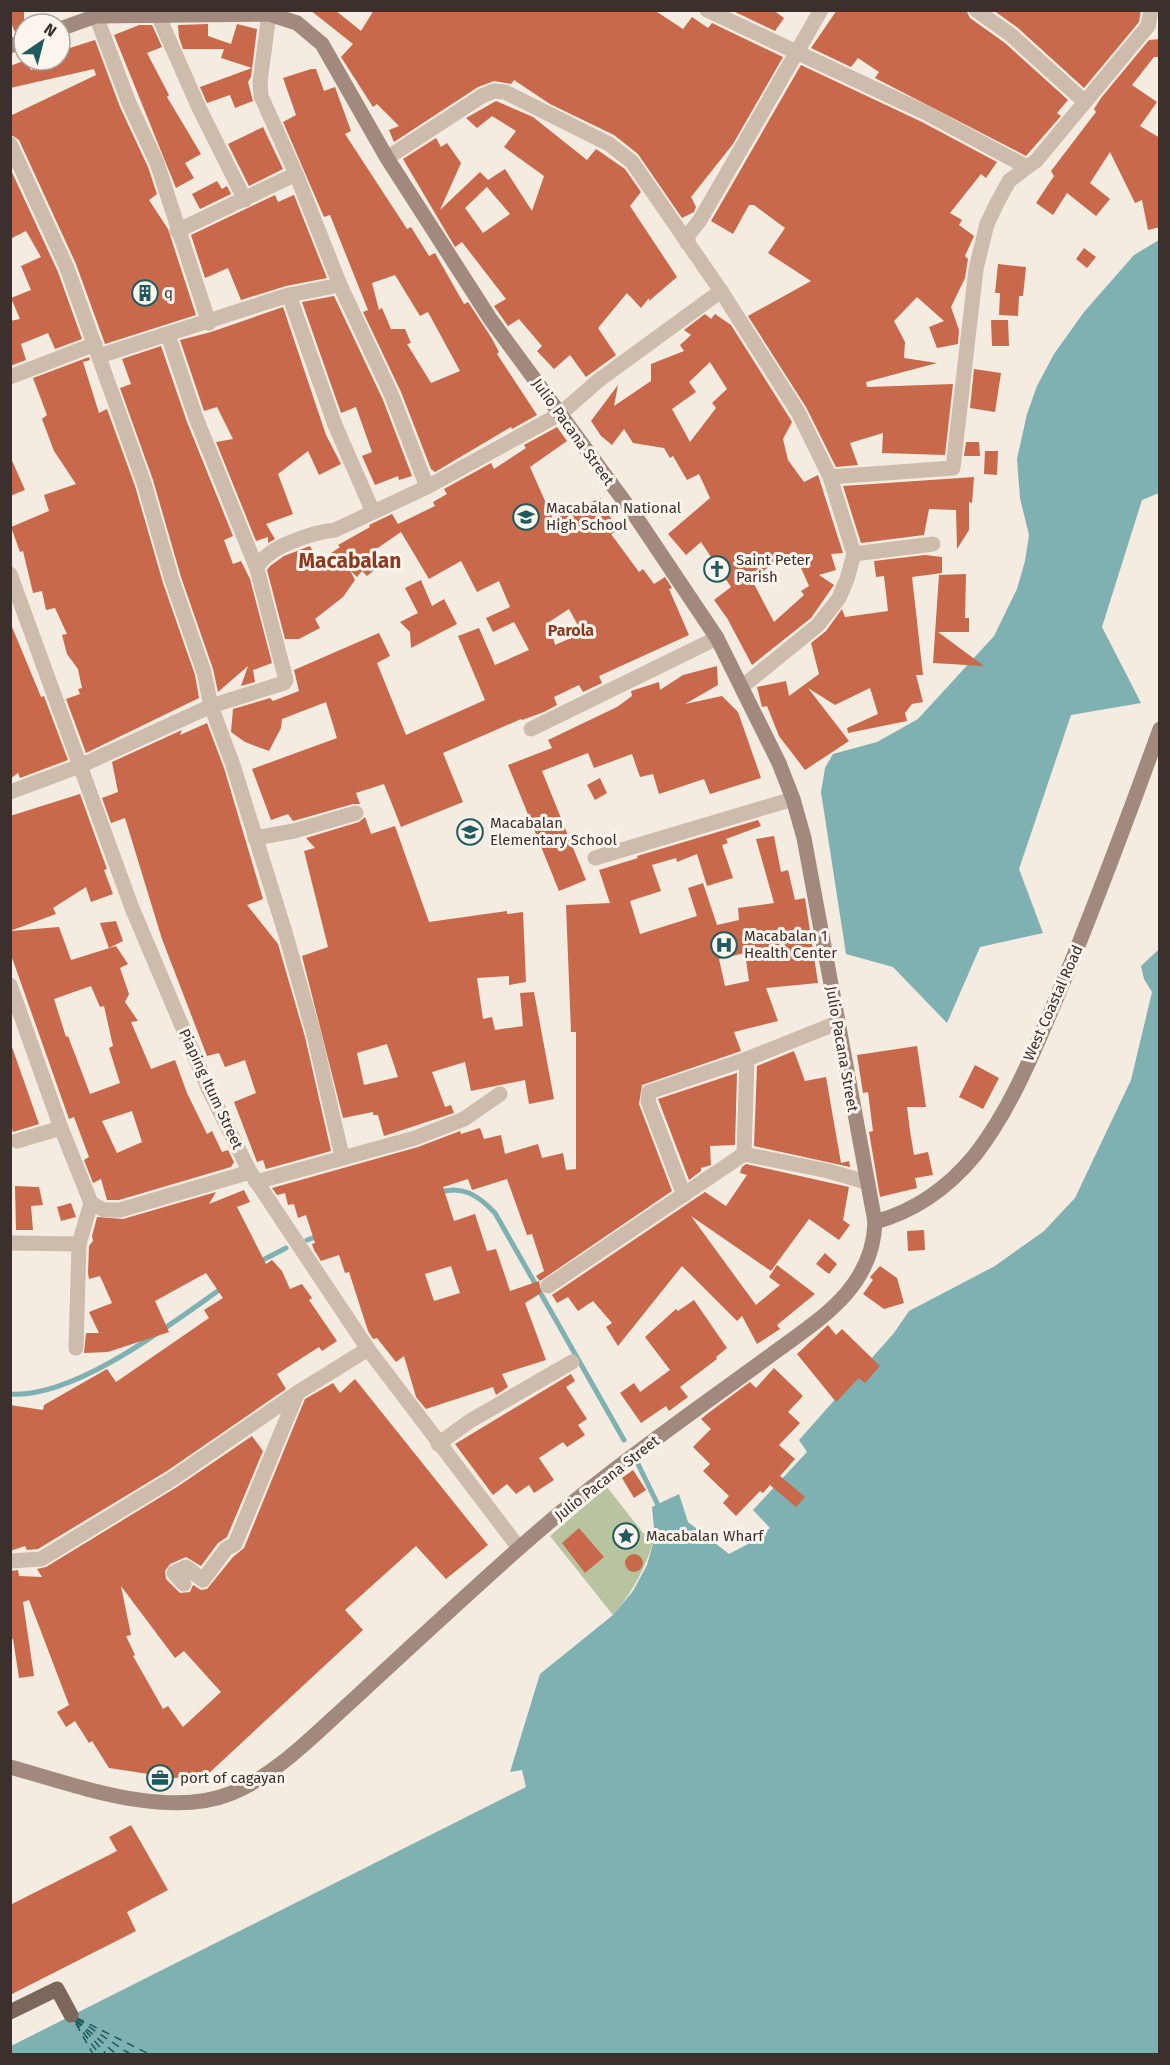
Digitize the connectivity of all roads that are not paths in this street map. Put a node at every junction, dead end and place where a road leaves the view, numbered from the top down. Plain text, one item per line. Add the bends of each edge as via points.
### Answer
1 (707, 10) edge
2 (821, 10) edge
3 (976, 10) edge
4 (1151, 10) edge
5 (269, 14) junction
6 (158, 15) junction
7 (96, 16) junction
8 (72, 24) edge
9 (798, 52) junction
10 (1085, 102) junction
11 (10, 144) edge
12 (387, 158) junction
13 (1027, 166) junction
14 (296, 174) junction
15 (245, 200) junction
16 (177, 231) junction
17 (687, 243) junction
18 (340, 285) junction
19 (721, 291) junction
20 (289, 295) junction
21 (209, 323) junction
22 (168, 335) junction
23 (97, 350) junction
24 (10, 376) edge
25 (560, 414) junction
26 (830, 477) junction
27 (427, 487) junction
28 (373, 512) junction
29 (933, 544) dead end
30 (855, 554) junction
31 (256, 569) junction
32 (10, 574) edge
33 (717, 638) junction
34 (743, 686) junction
35 (211, 706) junction
36 (531, 729) dead end
37 (1160, 729) edge
38 (80, 766) junction
39 (10, 792) edge
40 (794, 799) junction
41 (356, 813) dead end
42 (255, 838) junction
43 (595, 858) dead end
44 (10, 985) edge
45 (837, 1023) junction
46 (747, 1059) junction
47 (500, 1094) dead end
48 (61, 1128) junction
49 (17, 1141) dead end
50 (744, 1154) junction
51 (342, 1156) junction
52 (253, 1177) junction
53 (866, 1182) junction
54 (684, 1195) junction
55 (91, 1203) junction
56 (874, 1222) junction
57 (10, 1243) edge
58 (79, 1244) junction
59 (548, 1286) dead end
60 (76, 1348) dead end
61 (368, 1349) junction
62 (572, 1362) dead end
63 (297, 1393) junction
64 (438, 1444) junction
65 (519, 1548) junction
66 (10, 1561) edge
67 (184, 1584) dead end
68 (10, 1767) edge
69 (10, 2012) edge
70 (71, 2015) dead end

1 - 9 street
2 - 9 street
3 - 10 street via 1011,35
4 - 10 street via 1148,26
5 - 6 main road, Julio Pacana Street
5 - 12 main road, Julio Pacana Street via 297,23 322,44
5 - 14 street via 261,96
6 - 7 main road, Julio Pacana Street
6 - 15 street
7 - 8 main road, Julio Pacana Street
7 - 16 street via 157,163
9 - 13 street
9 - 17 street
10 - 13 street via 1036,161
11 - 23 street via 67,268
12 - 17 street via 482,96 505,92 620,152 632,162
12 - 25 main road, Julio Pacana Street via 491,320
13 - 26 street via 1010,181 987,224 976,269 953,468
14 - 15 street
14 - 18 street
15 - 16 street
16 - 21 street
17 - 19 street
18 - 20 street
18 - 27 street via 392,396
19 - 25 street
19 - 26 street via 798,412
20 - 21 street
20 - 28 street via 335,425
21 - 22 street
22 - 23 street
22 - 31 street via 196,418
23 - 24 street
23 - 35 street via 144,483 204,672
25 - 27 street
25 - 33 main road, Julio Pacana Street via 638,520
26 - 30 street
27 - 28 street
28 - 31 street via 276,550 260,561
29 - 30 street
30 - 34 street via 839,598 825,618
31 - 35 street via 285,682
32 - 38 street, Piaping Itum Street
33 - 34 main road, Julio Pacana Street
33 - 36 street
34 - 40 main road, Julio Pacana Street
35 - 38 street
35 - 42 street
37 - 56 main road, West Coastal Road via 1083,936 1033,1053 1005,1106 975,1154 950,1181 908,1211
38 - 39 street
38 - 52 street, Piaping Itum Street via 132,908 209,1090
40 - 43 street
40 - 45 main road, Julio Pacana Street via 814,885
41 - 42 street
42 - 51 street via 311,1024
44 - 48 street
45 - 46 street
45 - 53 main road, Julio Pacana Street
46 - 50 street
46 - 54 street via 649,1092 648,1101
47 - 51 street via 454,1123 414,1138
48 - 49 street
48 - 55 street
50 - 53 street
50 - 54 street
51 - 52 street
52 - 55 street via 120,1210 104,1210
52 - 61 street, Piaping Itum Street
53 - 56 main road, Julio Pacana Street
54 - 59 street
55 - 58 street
56 - 65 main road, Julio Pacana Street via 869,1261 836,1304 602,1480
57 - 58 street
58 - 60 street
61 - 63 street
61 - 64 street, Piaping Itum Street
62 - 64 street
63 - 66 street via 172,1479 41,1559
63 - 67 street via 235,1544 226,1549 203,1580 186,1567 174,1573
64 - 65 street, Piaping Itum Street
65 - 68 main road, Julio Pacana Street via 316,1733 260,1777 230,1794 210,1800 158,1802
69 - 70 main road via 57,1989

